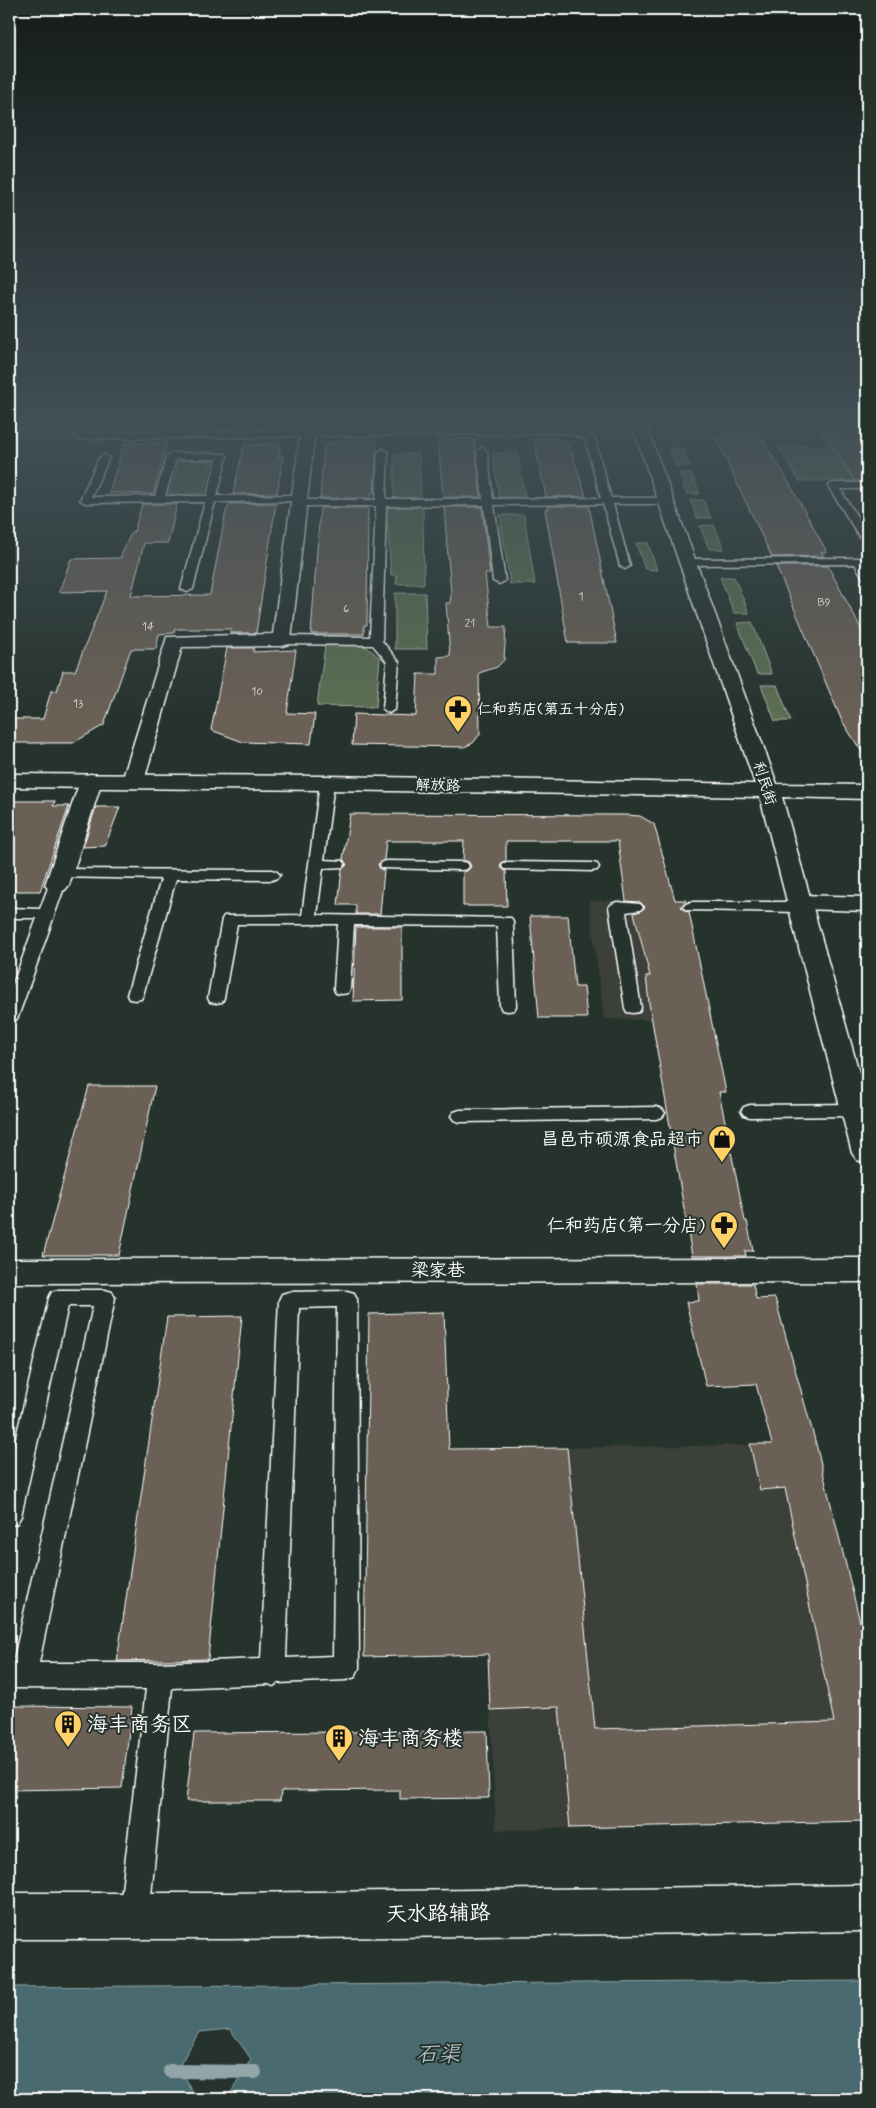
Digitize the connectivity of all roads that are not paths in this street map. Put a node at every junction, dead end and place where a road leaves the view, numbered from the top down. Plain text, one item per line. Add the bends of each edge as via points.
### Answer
1 (204, 520) edge
2 (297, 520) edge
3 (380, 520) edge
4 (491, 520) edge
5 (612, 520) edge
6 (671, 520) edge
7 (854, 520) edge
8 (867, 541) edge
9 (687, 562) junction
10 (624, 566) dead end
11 (867, 576) edge
12 (499, 582) dead end
13 (187, 589) dead end
14 (282, 640) junction
15 (376, 642) junction
16 (389, 709) dead end
17 (9, 781) edge
18 (91, 781) junction
19 (133, 781) junction
20 (328, 783) junction
21 (769, 791) junction
22 (867, 792) edge
23 (317, 864) junction
24 (338, 864) dead end
25 (387, 865) dead end
26 (462, 866) dead end
27 (509, 866) dead end
28 (592, 867) dead end
29 (170, 874) junction
30 (272, 875) dead end
31 (59, 880) junction
32 (867, 904) edge
33 (801, 905) junction
34 (635, 906) dead end
35 (691, 907) dead end
36 (9, 913) edge
37 (47, 914) junction
38 (309, 919) junction
39 (346, 920) junction
40 (342, 989) dead end
41 (135, 995) dead end
42 (216, 998) dead end
43 (508, 1006) dead end
44 (633, 1008) dead end
45 (9, 1017) edge
46 (857, 1083) edge
47 (856, 1110) junction
48 (750, 1111) dead end
49 (656, 1113) dead end
50 (460, 1116) dead end
51 (867, 1152) edge
52 (867, 1270) edge
53 (9, 1271) edge
54 (9, 1516) edge
55 (273, 1672) junction
56 (16, 1676) edge
57 (160, 1676) junction
58 (867, 1908) edge
59 (9, 1916) edge
60 (134, 1916) junction

1 - 13 lane
2 - 14 street
3 - 15 lane
4 - 12 lane
5 - 10 lane
6 - 9 street, 利民街
7 - 8 lane
9 - 11 lane via 859,560
9 - 21 street, 利民街
14 - 15 lane
14 - 19 street via 174,640
15 - 16 lane via 393,662
17 - 18 street, 解放路
18 - 19 street, 解放路
18 - 31 street
19 - 20 street, 解放路
20 - 21 street, 解放路
20 - 23 lane
21 - 22 street, 解放路
21 - 33 street, 利民街
23 - 24 lane
23 - 38 lane
25 - 26 lane
27 - 28 lane
29 - 30 lane
29 - 31 lane
29 - 41 lane
31 - 37 lane
32 - 33 street
33 - 35 lane
33 - 46 street, 利民街
34 - 44 lane via 617,907
36 - 37 lane
37 - 45 lane
38 - 39 lane
38 - 42 lane via 230,919
39 - 40 lane
39 - 43 lane via 505,921
46 - 47 street, 利民街
47 - 48 lane
47 - 51 street, 利民街
49 - 50 lane
52 - 53 street, 梁家巷
54 - 56 lane via 59,1298 105,1298
55 - 55 lane via 346,1668 347,1299 289,1300
55 - 57 lane
56 - 57 lane
57 - 60 lane
58 - 60 street, 天水路辅路
59 - 60 street, 天水路辅路

